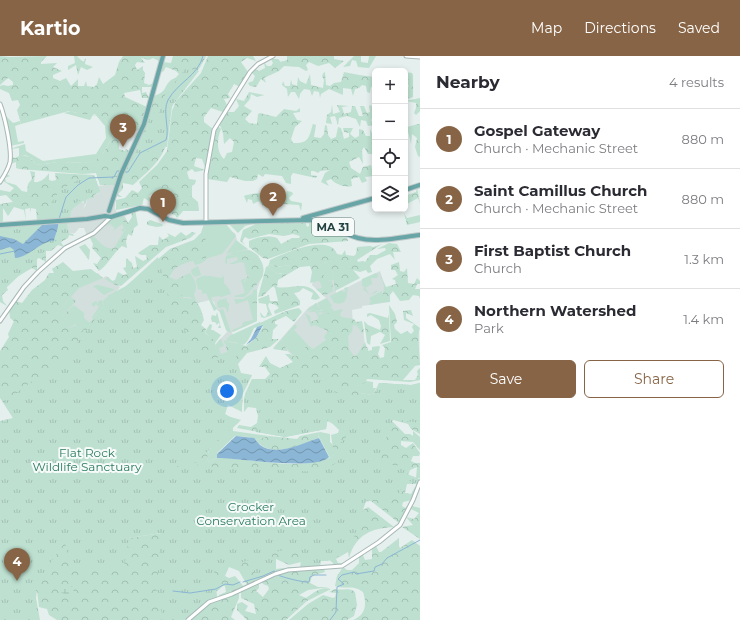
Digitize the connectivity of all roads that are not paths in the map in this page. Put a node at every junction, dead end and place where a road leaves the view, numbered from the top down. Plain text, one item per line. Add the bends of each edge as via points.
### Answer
1 (163, 56) edge
2 (272, 56) edge
3 (406, 56) edge
4 (420, 57) edge
5 (0, 104) edge
6 (0, 182) edge
7 (419, 186) edge
8 (408, 189) edge
9 (372, 199) edge
10 (110, 214) junction
11 (299, 220) junction
12 (206, 222) junction
13 (0, 225) edge
14 (420, 235) edge
15 (0, 321) edge
16 (420, 482) edge
17 (188, 620) edge

1 - 10 main road via 146,119 121,174
2 - 12 street via 251,70 214,130 206,174
3 - 4 street
5 - 6 street via 10,156 8,168
7 - 8 main road
9 - 11 main road
10 - 12 main road, MA 31 via 142,208 178,222
10 - 13 main road
10 - 15 street via 105,224 59,253 30,280
11 - 12 main road, MA 31
11 - 14 main road, MA 31 via 320,221 363,239
16 - 17 street via 400,525 342,566 281,572 209,602

